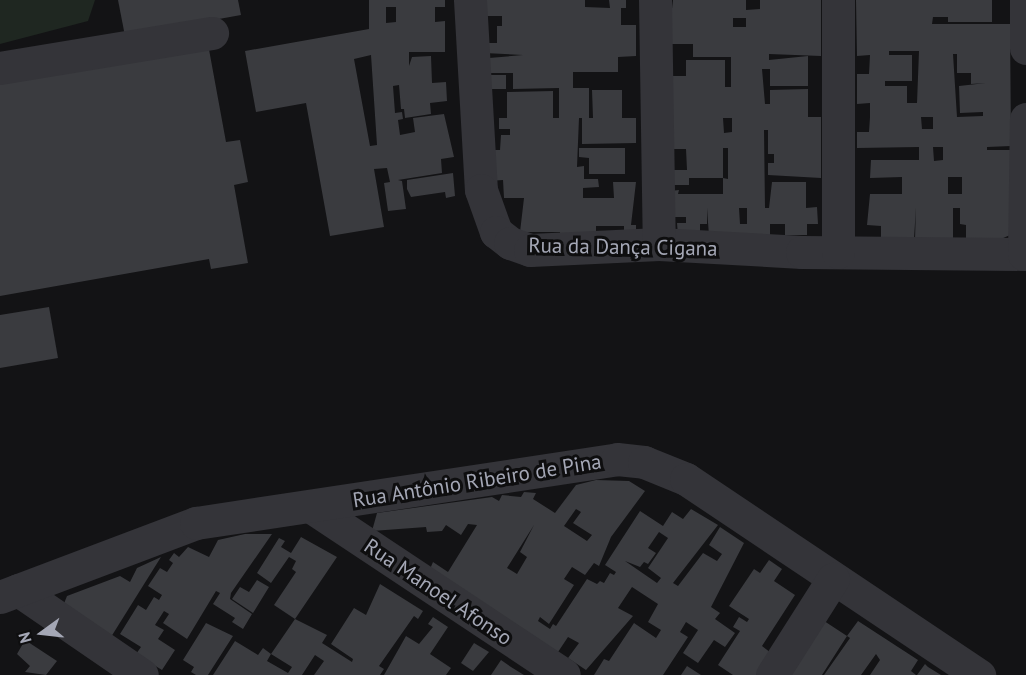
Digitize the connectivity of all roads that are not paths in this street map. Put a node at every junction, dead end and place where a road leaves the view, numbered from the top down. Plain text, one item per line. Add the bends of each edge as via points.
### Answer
1 (470, 0) edge
2 (655, 0) edge
3 (838, 0) edge
4 (1026, 0) edge
5 (212, 33) dead end
6 (1026, 48) edge
7 (0, 68) edge
8 (1026, 119) edge
9 (659, 244) junction
10 (838, 252) junction
11 (1025, 254) edge
12 (312, 508) junction
13 (833, 579) junction
14 (9, 593) edge
15 (142, 675) edge
16 (564, 675) edge
17 (772, 675) edge
18 (979, 675) edge

1 - 9 street, Rua da Dança Cigana via 481,190 496,232 510,243 530,250
2 - 9 street
3 - 10 street
4 - 6 street
5 - 7 street
8 - 11 street
9 - 10 street, Rua da Dança Cigana
10 - 11 street, Rua da Dança Cigana
12 - 13 street, Rua Antônio Ribeiro de Pina via 587,461 645,462 686,479
12 - 14 street, Rua Antônio Ribeiro de Pina via 195,523
12 - 16 street, Rua Manoel Afonso
13 - 17 street
13 - 18 street, Rua Antônio Ribeiro de Pina
14 - 15 street

